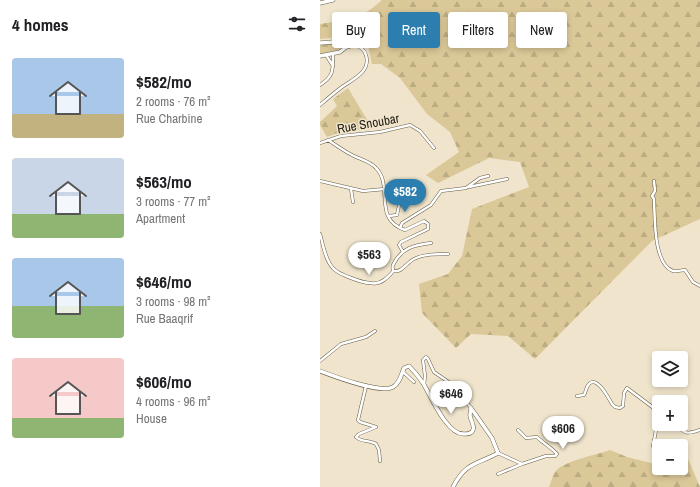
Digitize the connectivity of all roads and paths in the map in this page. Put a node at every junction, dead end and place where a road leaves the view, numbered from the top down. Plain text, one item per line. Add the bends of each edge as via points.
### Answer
1 (333, 0) edge
2 (320, 2) edge
3 (332, 42) edge
4 (320, 43) edge
5 (344, 48) edge
6 (361, 48) edge
7 (333, 54) junction
8 (326, 55) junction
9 (320, 56) edge
10 (333, 66) junction
11 (320, 85) edge
12 (320, 105) edge
13 (328, 140) junction
14 (320, 143) edge
15 (434, 148) dead end
16 (488, 176) dead end
17 (507, 180) dead end
18 (320, 181) edge
19 (654, 181) dead end
20 (468, 186) junction
21 (351, 189) junction
22 (385, 189) junction
23 (402, 191) dead end
24 (353, 202) dead end
25 (388, 216) junction
26 (400, 228) junction
27 (320, 234) edge
28 (431, 243) dead end
29 (403, 252) junction
30 (448, 254) dead end
31 (393, 271) junction
32 (700, 286) edge
33 (375, 331) dead end
34 (320, 361) edge
35 (320, 370) edge
36 (403, 372) junction
37 (414, 382) dead end
38 (366, 385) junction
39 (424, 385) junction
40 (577, 396) dead end
41 (471, 408) junction
42 (652, 408) edge
43 (518, 430) dead end
44 (700, 430) edge
45 (683, 431) edge
46 (498, 452) junction
47 (380, 461) dead end
48 (522, 464) junction
49 (498, 474) dead end
50 (453, 487) edge

1 - 2 street
3 - 4 street
5 - 7 street
6 - 12 street via 366,57 366,66 358,76
7 - 8 street
7 - 10 street
8 - 9 street
8 - 10 street
10 - 11 street via 330,77
13 - 14 street, Rue Snoubar
13 - 15 street, Rue Snoubar via 410,125 420,131
13 - 22 street via 376,167
16 - 20 street
17 - 20 street
18 - 21 street
19 - 32 street via 655,191 652,196 661,259 665,266 673,271 685,270 693,282
20 - 26 street via 441,192 431,205 402,222
21 - 22 street
21 - 24 street
22 - 25 street via 384,205
23 - 25 street via 397,215
25 - 26 street
26 - 29 street via 405,230 424,221 428,224 428,229 401,242 399,245
27 - 31 street via 333,269 366,283 382,281
28 - 29 street via 413,246
29 - 31 street via 394,264
30 - 31 street via 419,257 400,271
33 - 34 street via 366,337 341,344
35 - 38 street
36 - 37 street
36 - 38 street via 392,388
36 - 39 street via 405,367 409,366
38 - 47 street via 358,420 376,427 356,438 376,444
39 - 41 street via 423,360 426,357 434,372 453,385
39 - 41 street via 447,422 458,433 469,434 473,429
40 - 42 street via 584,396 589,384 596,382 612,404 620,408 624,404 624,393 627,388
41 - 46 street
43 - 48 street via 526,438 536,437 556,454
44 - 45 street via 686,433
46 - 48 street
46 - 50 street via 469,466 461,473
48 - 49 street

